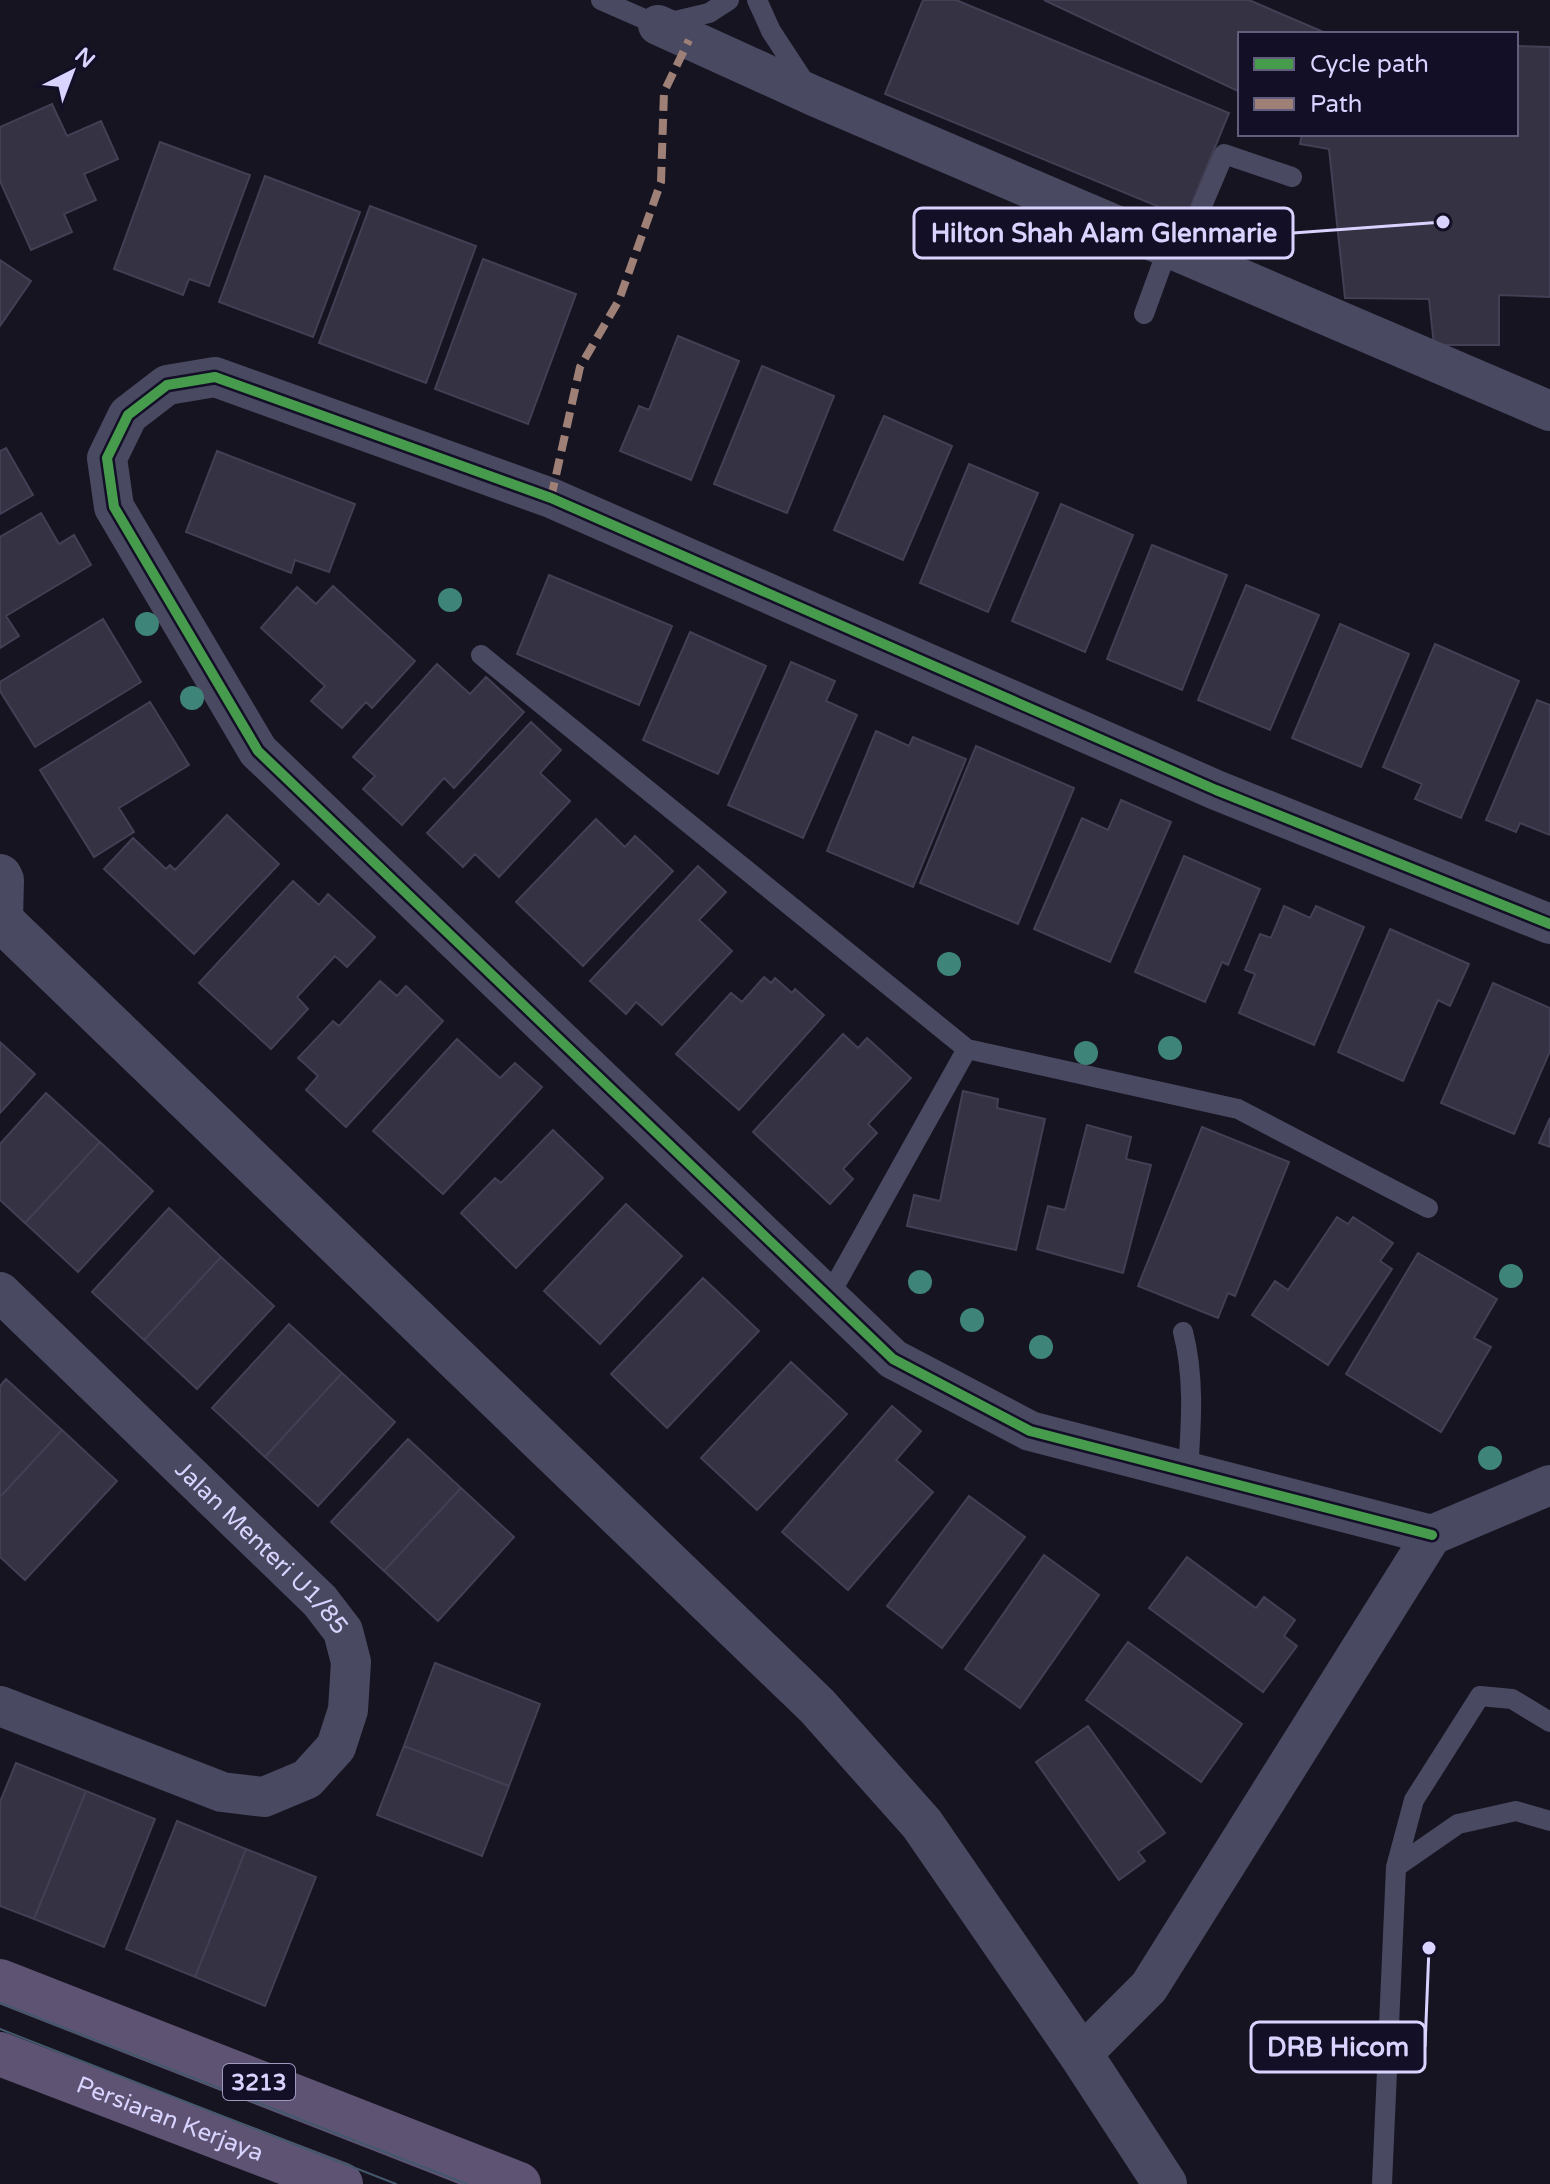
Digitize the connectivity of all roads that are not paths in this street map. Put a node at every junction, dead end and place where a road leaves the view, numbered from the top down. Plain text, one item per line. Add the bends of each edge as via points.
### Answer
1 (601, 0) edge
2 (729, 0) edge
3 (757, 0) edge
4 (658, 25) junction
5 (814, 96) junction
6 (1292, 177) dead end
7 (1175, 250) junction
8 (1144, 314) dead end
9 (1550, 411) edge
10 (481, 655) dead end
11 (0, 876) edge
12 (0, 919) edge
13 (1550, 924) edge
14 (967, 1049) junction
15 (1428, 1208) dead end
16 (0, 1292) edge
17 (829, 1296) junction
18 (1183, 1332) dead end
19 (1188, 1472) junction
20 (1550, 1485) edge
21 (1432, 1535) junction
22 (0, 1706) edge
23 (1550, 1722) edge
24 (1550, 1821) edge
25 (1396, 1867) junction
26 (0, 1981) edge
27 (0, 2054) edge
28 (1081, 2055) junction
29 (1116, 2110) junction
30 (341, 2184) edge
31 (519, 2184) edge
32 (1125, 2184) edge
33 (1165, 2184) edge
34 (1382, 2184) edge

1 - 4 lane
2 - 4 lane via 709,13
3 - 5 lane
4 - 5 street
5 - 7 street
6 - 7 lane via 1224,154
7 - 8 lane
7 - 9 street
10 - 14 lane
11 - 12 street
12 - 28 street via 817,1706 922,1824
13 - 17 street via 1216,790 551,498 215,377 167,385 128,415 107,458 114,507 258,751
14 - 15 lane via 1238,1109
14 - 17 lane
16 - 22 street, Jalan Menteri U1/85 via 320,1601 343,1631 351,1662 348,1710 336,1747 307,1779 264,1797 222,1792
17 - 19 street via 893,1359 1030,1431
18 - 19 lane via 1192,1400
19 - 21 street
20 - 21 street
21 - 28 street via 1149,1987
23 - 25 lane via 1512,1699 1480,1696 1414,1800
24 - 25 lane via 1516,1811 1458,1824
25 - 34 lane
26 - 31 main road, 3213
27 - 30 main road, Persiaran Kerjaya
28 - 29 street
29 - 32 street
29 - 33 street

